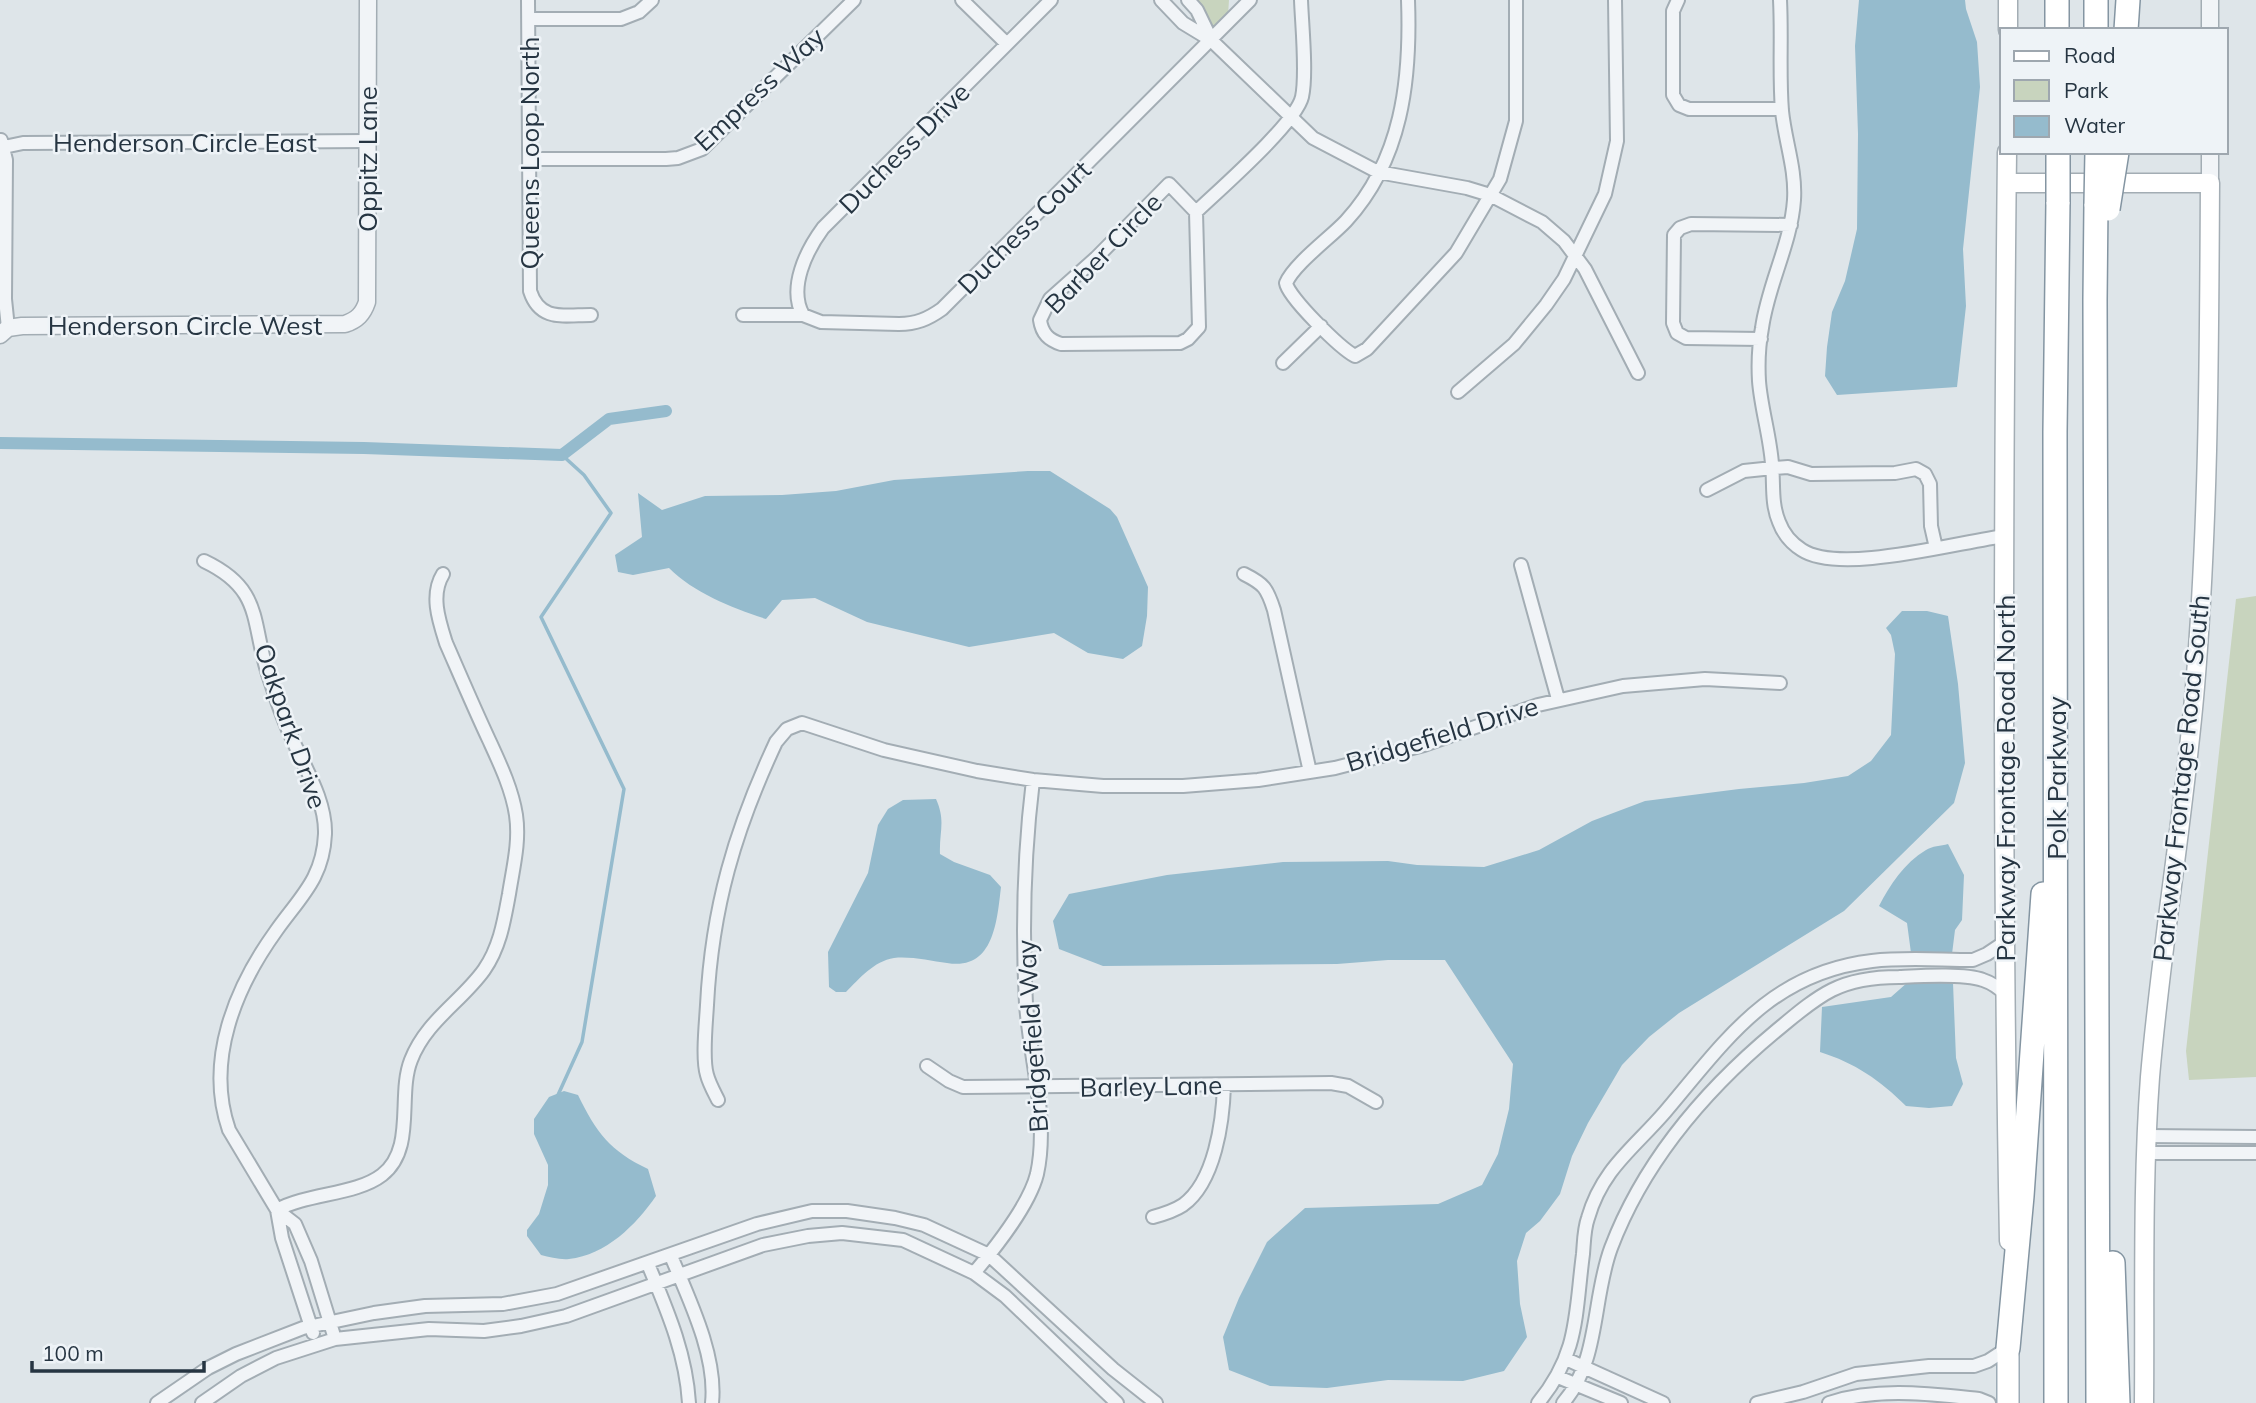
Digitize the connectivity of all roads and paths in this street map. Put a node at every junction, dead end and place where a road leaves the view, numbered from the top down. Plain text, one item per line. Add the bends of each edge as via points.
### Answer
1 (368, 0) edge
2 (528, 0) edge
3 (652, 0) edge
4 (854, 0) edge
5 (962, 0) edge
6 (1051, 0) edge
7 (1161, 0) edge
8 (1188, 0) edge
9 (1251, 0) edge
10 (1301, 0) edge
11 (1408, 0) edge
12 (1516, 0) edge
13 (1615, 0) edge
14 (1678, 0) edge
15 (1780, 0) edge
16 (2008, 0) edge
17 (2057, 0) edge
18 (2096, 0) edge
19 (2128, 0) edge
20 (2210, 0) edge
21 (529, 19) junction
22 (2008, 28) edge
23 (2057, 28) edge
24 (2096, 28) edge
25 (2126, 28) edge
26 (2210, 28) edge
27 (1211, 40) junction
28 (1007, 44) junction
29 (1782, 109) junction
30 (1291, 117) junction
31 (367, 141) junction
32 (2, 143) edge
33 (2007, 154) edge
34 (2058, 154) edge
35 (2096, 154) edge
36 (2116, 154) edge
37 (2210, 154) edge
38 (529, 159) junction
39 (1378, 172) junction
40 (2007, 183) junction
41 (2210, 183) junction
42 (1490, 195) junction
43 (2102, 207) junction
44 (1196, 212) junction
45 (1791, 225) junction
46 (1576, 256) junction
47 (803, 314) junction
48 (592, 315) dead end
49 (743, 315) dead end
50 (360, 316) joint
51 (1321, 326) junction
52 (4, 331) edge
53 (1761, 339) junction
54 (1283, 363) dead end
55 (1638, 373) dead end
56 (1458, 392) dead end
57 (1773, 468) junction
58 (1707, 490) dead end
59 (2004, 536) junction
60 (1936, 548) junction
61 (204, 561) dead end
62 (1521, 565) dead end
63 (443, 574) dead end
64 (1244, 574) dead end
65 (1780, 683) dead end
66 (1558, 699) junction
67 (2056, 755) junction
68 (1310, 772) junction
69 (1033, 780) junction
70 (2005, 942) junction
71 (2098, 950) junction
72 (2006, 994) junction
73 (927, 1066) dead end
74 (1224, 1085) junction
75 (1036, 1087) junction
76 (718, 1100) dead end
77 (1376, 1102) dead end
78 (2256, 1138) edge
79 (2147, 1145) junction
80 (2256, 1153) edge
81 (277, 1210) junction
82 (1153, 1217) dead end
83 (989, 1255) junction
84 (671, 1256) junction
85 (309, 1257) junction
86 (648, 1264) junction
87 (291, 1266) junction
88 (974, 1273) junction
89 (679, 1276) junction
90 (656, 1284) junction
91 (330, 1321) junction
92 (310, 1326) junction
93 (335, 1339) junction
94 (316, 1345) junction
95 (2008, 1348) junction
96 (1566, 1359) junction
97 (1584, 1367) junction
98 (1558, 1377) junction
99 (1577, 1385) junction
100 (157, 1403) edge
101 (202, 1403) edge
102 (689, 1403) edge
103 (712, 1403) edge
104 (1117, 1403) edge
105 (1156, 1403) edge
106 (1538, 1403) edge
107 (1563, 1403) edge
108 (1621, 1403) edge
109 (1663, 1403) edge
110 (1757, 1403) edge
111 (1829, 1403) edge
112 (1989, 1403) edge
113 (2008, 1403) edge
114 (2056, 1403) edge
115 (2098, 1403) edge
116 (2118, 1403) edge
117 (2144, 1403) edge

1 - 31 street, Oppitz Lane
2 - 21 street, Queens Loop North
3 - 21 street via 621,19
4 - 38 street, Empress Way via 702,149 666,159
5 - 28 street
6 - 28 street, Duchess Drive
7 - 27 street via 1183,23
8 - 27 street
9 - 27 street, Duchess Court
10 - 30 street via 1303,90
11 - 39 street via 1403,106 1388,157
12 - 42 street via 1516,121 1500,179
13 - 46 street via 1615,155 1605,194
14 - 29 street via 1673,11 1673,95 1679,104 1689,109
15 - 29 street
16 - 22 main road
17 - 23 highway
18 - 24 highway
19 - 25 highway
20 - 26 street
21 - 38 street, Queens Loop North
27 - 30 street
27 - 47 street, Duchess Court via 931,317 899,324 821,322
28 - 47 street, Duchess Drive via 819,234 800,278 797,302
29 - 45 street via 1794,181
30 - 39 street via 1313,138
30 - 44 street
31 - 32 street, Henderson Circle East
31 - 50 street, Oppitz Lane via 367,302
32 - 52 street via 6,160
33 - 40 main road, Parkway Frontage Road North
34 - 67 highway, Polk Parkway, bridge
35 - 43 highway, Polk Parkway, bridge
36 - 43 highway, bridge
37 - 41 street, Parkway Frontage Road South
38 - 48 street, Queens Loop North via 528,270 535,306 544,313
39 - 42 street
39 - 51 street via 1348,219 1287,278 1289,291
40 - 41 main road
40 - 59 main road, Parkway Frontage Road North
41 - 79 main road, Parkway Frontage Road South via 2205,530 2197,661 2164,943
42 - 46 street via 1542,222
42 - 51 street via 1456,253 1367,349 1355,356
43 - 71 highway, Polk Parkway via 2095,300
44 - 44 street, Barber Circle via 1169,184 1050,299 1040,320 1044,334 1061,344 1188,339 1199,327
45 - 53 street via 1767,301
45 - 53 street via 1691,224 1674,235 1673,323 1677,333 1686,338
46 - 55 street
46 - 56 street via 1529,328
47 - 49 street, Duchess Court
50 - 52 street, Henderson Circle West via 345,324
51 - 54 street
53 - 57 street via 1759,381
57 - 58 street via 1744,471
57 - 60 street via 1778,521 1802,551 1836,560
57 - 60 street via 1811,474 1922,471 1930,484
59 - 60 street
59 - 70 main road, Parkway Frontage Road North
61 - 81 street, Oakpark Drive via 225,570 246,594 280,710 319,800 325,830 313,881 247,978 220,1066 219,1090 229,1130
62 - 66 street
63 - 81 street via 436,601 439,622 505,776 516,814 516,851 502,930 484,970 416,1047 405,1083 400,1148 391,1167 369,1183
64 - 68 street via 1261,582 1275,610
65 - 66 street, Bridgefield Drive via 1704,679 1623,686
66 - 68 street, Bridgefield Drive via 1424,745
67 - 95 highway
67 - 114 highway, Polk Parkway
68 - 69 street, Bridgefield Drive via 1183,786
69 - 75 street, Bridgefield Way via 1025,948 1026,1006
69 - 76 street, Bridgefield Drive via 915,759 807,724 783,732 744,814 715,920 706,1071
70 - 72 main road, Parkway Frontage Road North
70 - 96 street via 1973,960 1862,962 1823,972 1784,990 1729,1034 1663,1114 1619,1158 1599,1188 1587,1222 1576,1318
71 - 115 highway, Polk Parkway
71 - 116 highway
72 - 95 main road, Parkway Frontage Road North
72 - 97 street via 1979,978 1862,980 1831,990 1748,1055 1689,1117 1637,1191 1605,1272
73 - 75 street, Barley Lane via 963,1087
74 - 75 street, Barley Lane
74 - 77 street, Barley Lane via 1331,1083 1349,1086
74 - 82 street via 1220,1130 1203,1178 1185,1204
75 - 83 street, Bridgefield Way via 1041,1135 1036,1176 1018,1214
78 - 79 street
79 - 80 street
79 - 117 main road, Parkway Frontage Road South
81 - 85 street, Oakpark Drive via 295,1224
81 - 87 street, Oakpark Drive
83 - 84 street via 895,1218 812,1211 757,1224
83 - 88 street, Bridgefield Way
83 - 105 street
84 - 86 street
84 - 89 street
85 - 87 street
85 - 91 street, Oakpark Drive
86 - 90 street
86 - 91 street via 533,1299 425,1306
87 - 92 street, Oakpark Drive
88 - 89 street via 903,1240 842,1233 763,1245
88 - 104 street via 1005,1296
89 - 90 street
89 - 103 street via 711,1366
90 - 93 street via 566,1316 521,1326
90 - 102 street via 683,1353
91 - 92 street
91 - 93 street, Oakpark Drive
92 - 94 street, Oakpark Drive
92 - 100 street via 208,1368
93 - 94 street
94 - 101 street via 276,1358
95 - 110 street via 1974,1366 1856,1374
95 - 113 main road, Parkway Frontage Road North
96 - 97 street
96 - 98 street
97 - 99 street
97 - 109 street
98 - 99 street
98 - 106 street
99 - 107 street
99 - 108 street
111 - 112 street via 1860,1394 1900,1393

